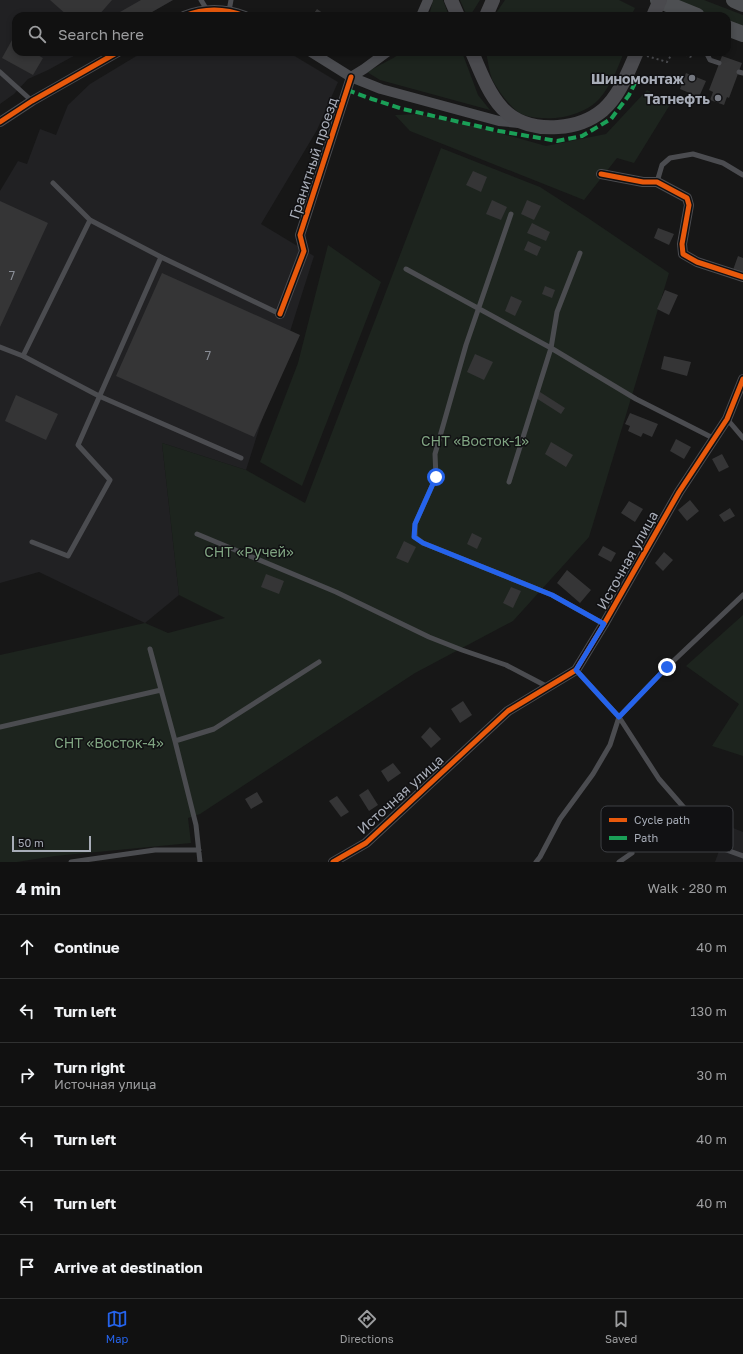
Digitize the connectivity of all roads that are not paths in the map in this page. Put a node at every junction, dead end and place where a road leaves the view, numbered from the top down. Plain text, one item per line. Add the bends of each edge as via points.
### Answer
1 (201, 0) edge
2 (231, 0) edge
3 (428, 0) edge
4 (451, 0) edge
5 (493, 0) edge
6 (659, 0) edge
7 (207, 10) junction
8 (199, 12) edge
9 (229, 12) joint
10 (423, 12) edge
11 (456, 12) edge
12 (488, 12) edge
13 (654, 12) edge
14 (684, 12) edge
15 (731, 30) edge
16 (743, 34) edge
17 (111, 56) edge
18 (317, 56) edge
19 (382, 56) edge
20 (474, 56) edge
21 (479, 56) edge
22 (641, 56) edge
23 (708, 56) edge
24 (719, 63) dead end
25 (0, 72) edge
26 (480, 72) junction
27 (351, 77) junction
28 (32, 101) junction
29 (0, 122) edge
30 (521, 123) junction
31 (601, 174) dead end
32 (743, 175) edge
33 (657, 182) junction
34 (53, 183) dead end
35 (511, 214) dead end
36 (90, 220) junction
37 (580, 253) dead end
38 (162, 257) junction
39 (406, 269) dead end
40 (743, 277) edge
41 (479, 309) junction
42 (280, 314) joint
43 (0, 347) edge
44 (551, 348) junction
45 (23, 356) junction
46 (743, 379) edge
47 (99, 396) junction
48 (727, 419) junction
49 (713, 438) junction
50 (743, 438) edge
51 (241, 458) dead end
52 (509, 482) dead end
53 (197, 534) dead end
54 (32, 542) dead end
55 (743, 595) edge
56 (604, 624) junction
57 (150, 649) dead end
58 (319, 662) dead end
59 (576, 670) junction
60 (549, 687) junction
61 (161, 690) junction
62 (619, 717) junction
63 (0, 727) edge
64 (175, 741) junction
65 (683, 806) edge
66 (199, 850) junction
67 (732, 852) edge
68 (632, 853) dead end
69 (743, 856) edge
70 (71, 862) edge
71 (200, 862) edge
72 (333, 862) edge
73 (536, 862) edge
74 (619, 862) edge

1 - 7 lane
2 - 9 lane
3 - 10 street
4 - 11 main road
5 - 12 main road
6 - 13 main road, bridge
6 - 14 main road
7 - 8 street
7 - 9 street
15 - 16 main road
17 - 28 street
18 - 27 street
19 - 27 street
20 - 26 main road
21 - 26 main road
22 - 30 main road via 612,100 591,118 564,127 552,128
23 - 24 lane via 710,60
25 - 28 lane
26 - 30 main road via 495,100
27 - 30 street via 381,89 499,121
27 - 42 street, Гранитный проезд via 300,235 304,251
28 - 29 street
31 - 33 street
32 - 33 lane via 723,163 693,154 670,158 662,165
33 - 40 street via 687,198 689,205 682,244 684,254 697,262
34 - 36 lane
35 - 41 lane
36 - 38 lane
36 - 45 lane
37 - 44 lane via 557,312
38 - 42 lane
38 - 47 lane
39 - 41 lane
41 - 44 lane
41 - 56 lane via 435,454 436,477 415,524 414,537 423,543 552,595
43 - 45 lane
44 - 49 lane via 636,399
44 - 52 lane
45 - 47 lane
46 - 48 street, Источная улица
47 - 51 lane
47 - 54 lane via 78,445 110,480 68,556
48 - 49 street, Источная улица
48 - 50 lane
49 - 56 street, Источная улица via 679,492
53 - 60 lane via 336,592 429,637 506,665
55 - 62 lane
56 - 59 street, Источная улица
57 - 61 lane
58 - 64 lane via 214,729
59 - 60 street, Источная улица
59 - 62 lane
60 - 72 street, Источная улица via 508,711 366,843
61 - 63 lane
61 - 64 lane
62 - 65 lane via 659,779
62 - 73 lane via 610,745 594,774 560,819
64 - 66 lane via 196,825
66 - 70 lane via 155,850
66 - 71 lane
67 - 69 lane
68 - 74 lane

